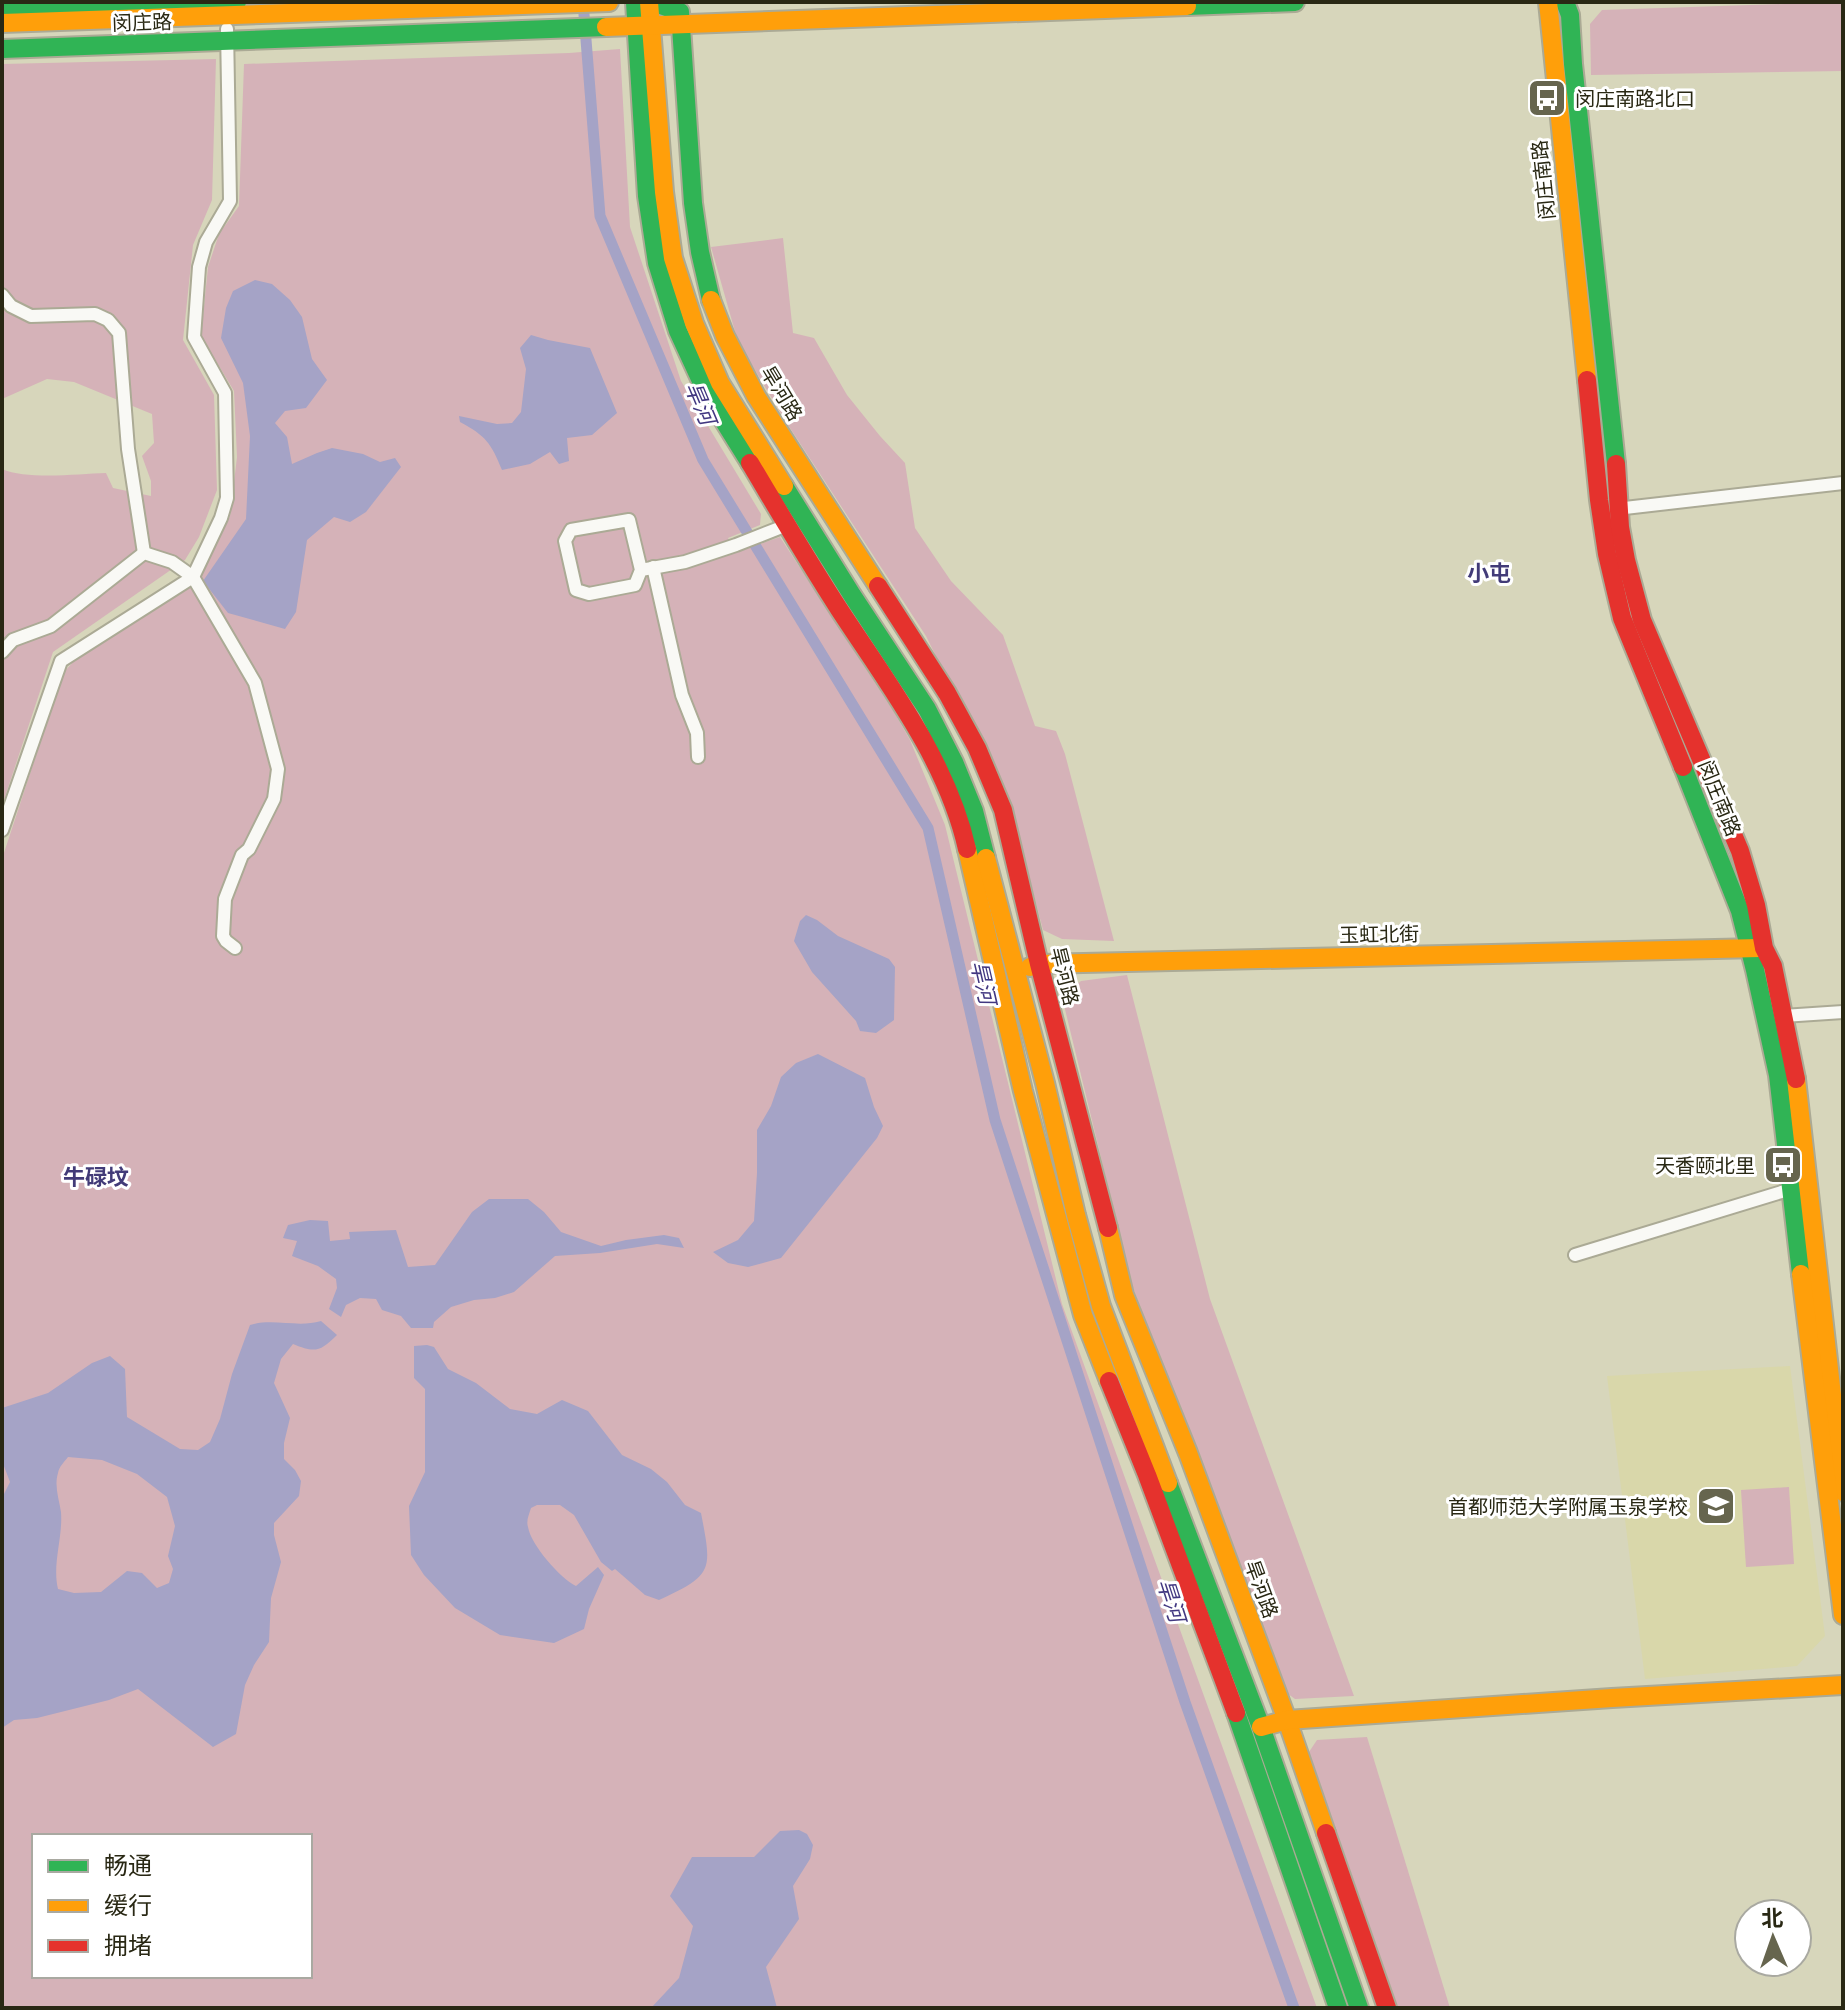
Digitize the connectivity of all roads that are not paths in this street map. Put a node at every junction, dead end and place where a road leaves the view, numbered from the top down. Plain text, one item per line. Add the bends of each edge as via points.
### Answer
1 (237, 2) edge
2 (953, 2) edge
3 (1295, 2) edge
4 (1548, 2) edge
5 (1565, 2) edge
6 (289, 7) edge
7 (2, 10) edge
8 (645, 12) edge
9 (610, 14) edge
10 (572, 16) edge
11 (681, 18) junction
12 (2, 23) edge
13 (227, 35) junction
14 (2, 37) edge
15 (2, 49) edge
16 (2, 295) edge
17 (1843, 483) edge
18 (1610, 510) junction
19 (781, 527) junction
20 (144, 553) junction
21 (647, 568) junction
22 (193, 577) junction
23 (2, 652) edge
24 (698, 757) dead end
25 (2, 830) edge
26 (974, 840) junction
27 (235, 948) dead end
28 (1757, 948) junction
29 (1039, 964) junction
30 (1016, 970) junction
31 (996, 976) junction
32 (1843, 1012) edge
33 (1783, 1016) junction
34 (1798, 1186) junction
35 (1575, 1255) dead end
36 (1843, 1492) edge
37 (1843, 1615) edge
38 (1229, 1641) junction
39 (1211, 1647) junction
40 (1843, 1685) edge
41 (1287, 1720) junction
42 (1261, 1727) junction
43 (1293, 1818) junction
44 (1274, 1823) junction
45 (1338, 2008) edge
46 (1359, 2008) edge
47 (1387, 2008) edge

1 - 7 street, 闵庄路
2 - 11 street
3 - 11 street
4 - 18 street, 闵庄南路
5 - 18 street, 闵庄南路
6 - 10 street, 闵庄路
6 - 12 street, 闵庄路
6 - 13 street
8 - 9 street
8 - 11 street
8 - 19 street via 647,196 657,263 678,331 707,394
8 - 26 street via 673,258 694,323 720,383 927,709 974,811
9 - 10 street
10 - 13 street, 闵庄路
11 - 29 street, 旱河路 via 693,203 710,296 725,336 756,396 977,748 1003,810
13 - 14 street, 闵庄路
13 - 15 street, 闵庄路
13 - 22 street via 230,201 206,242 199,267 194,337 225,393 227,498
16 - 20 street via 31,316 95,314 119,333 128,449
17 - 18 street
18 - 28 street, 闵庄南路 via 1607,554 1622,618
19 - 21 street via 685,562
19 - 26 street via 912,718
20 - 22 street via 172,562
20 - 23 street via 51,626 13,640
21 - 21 street via 629,520 571,530 565,541 576,590 589,594 635,585
21 - 24 street via 697,733
22 - 25 street via 61,661
22 - 27 street via 255,683 278,769 274,799 242,855 225,899 223,936
26 - 30 street
26 - 31 street
28 - 29 street, 玉虹北街
28 - 33 street, 闵庄南路 via 1773,966
28 - 34 street, 闵庄南路
29 - 30 street, 玉虹北街
29 - 41 street, 旱河路 via 1124,1295
30 - 31 street, 玉虹北街
30 - 38 street via 1101,1306
31 - 39 street via 1083,1315
32 - 33 street
33 - 34 street, 闵庄南路 via 1795,1072
34 - 35 street
34 - 36 street, 闵庄南路
34 - 37 street, 闵庄南路 via 1820,1437
38 - 39 street
38 - 42 street
39 - 44 street
40 - 41 street
41 - 42 street
41 - 47 street, 旱河路
42 - 43 street
43 - 44 street
43 - 46 street
44 - 45 street

